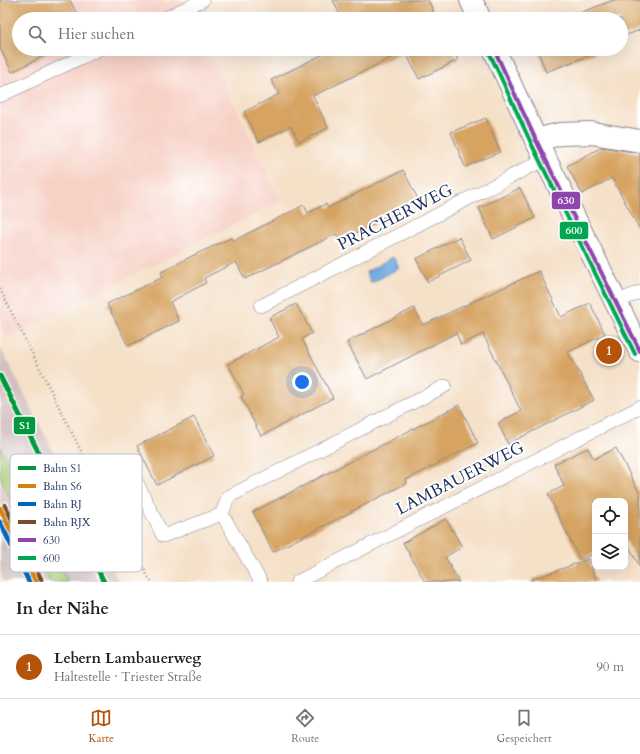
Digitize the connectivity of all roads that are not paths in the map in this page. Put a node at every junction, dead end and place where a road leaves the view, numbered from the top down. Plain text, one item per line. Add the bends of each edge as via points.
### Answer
1 (203, 0) edge
2 (471, 0) edge
3 (178, 12) edge
4 (477, 12) edge
5 (84, 56) edge
6 (497, 56) edge
7 (0, 96) edge
8 (640, 141) edge
9 (540, 150) junction
10 (640, 292) edge
11 (616, 302) junction
12 (261, 306) dead end
13 (640, 351) edge
14 (445, 386) dead end
15 (640, 407) edge
16 (142, 493) edge
17 (222, 514) junction
18 (262, 582) edge
19 (297, 582) edge

1 - 3 lane
2 - 4 main road
5 - 7 lane
6 - 9 main road
8 - 9 main road via 592,133 560,134
9 - 11 main road
9 - 12 lane, PRACHERWEG
10 - 11 lane
11 - 13 main road
14 - 17 lane via 228,497
15 - 19 lane, LAMBAUERWEG
16 - 17 lane via 163,536
17 - 18 lane

